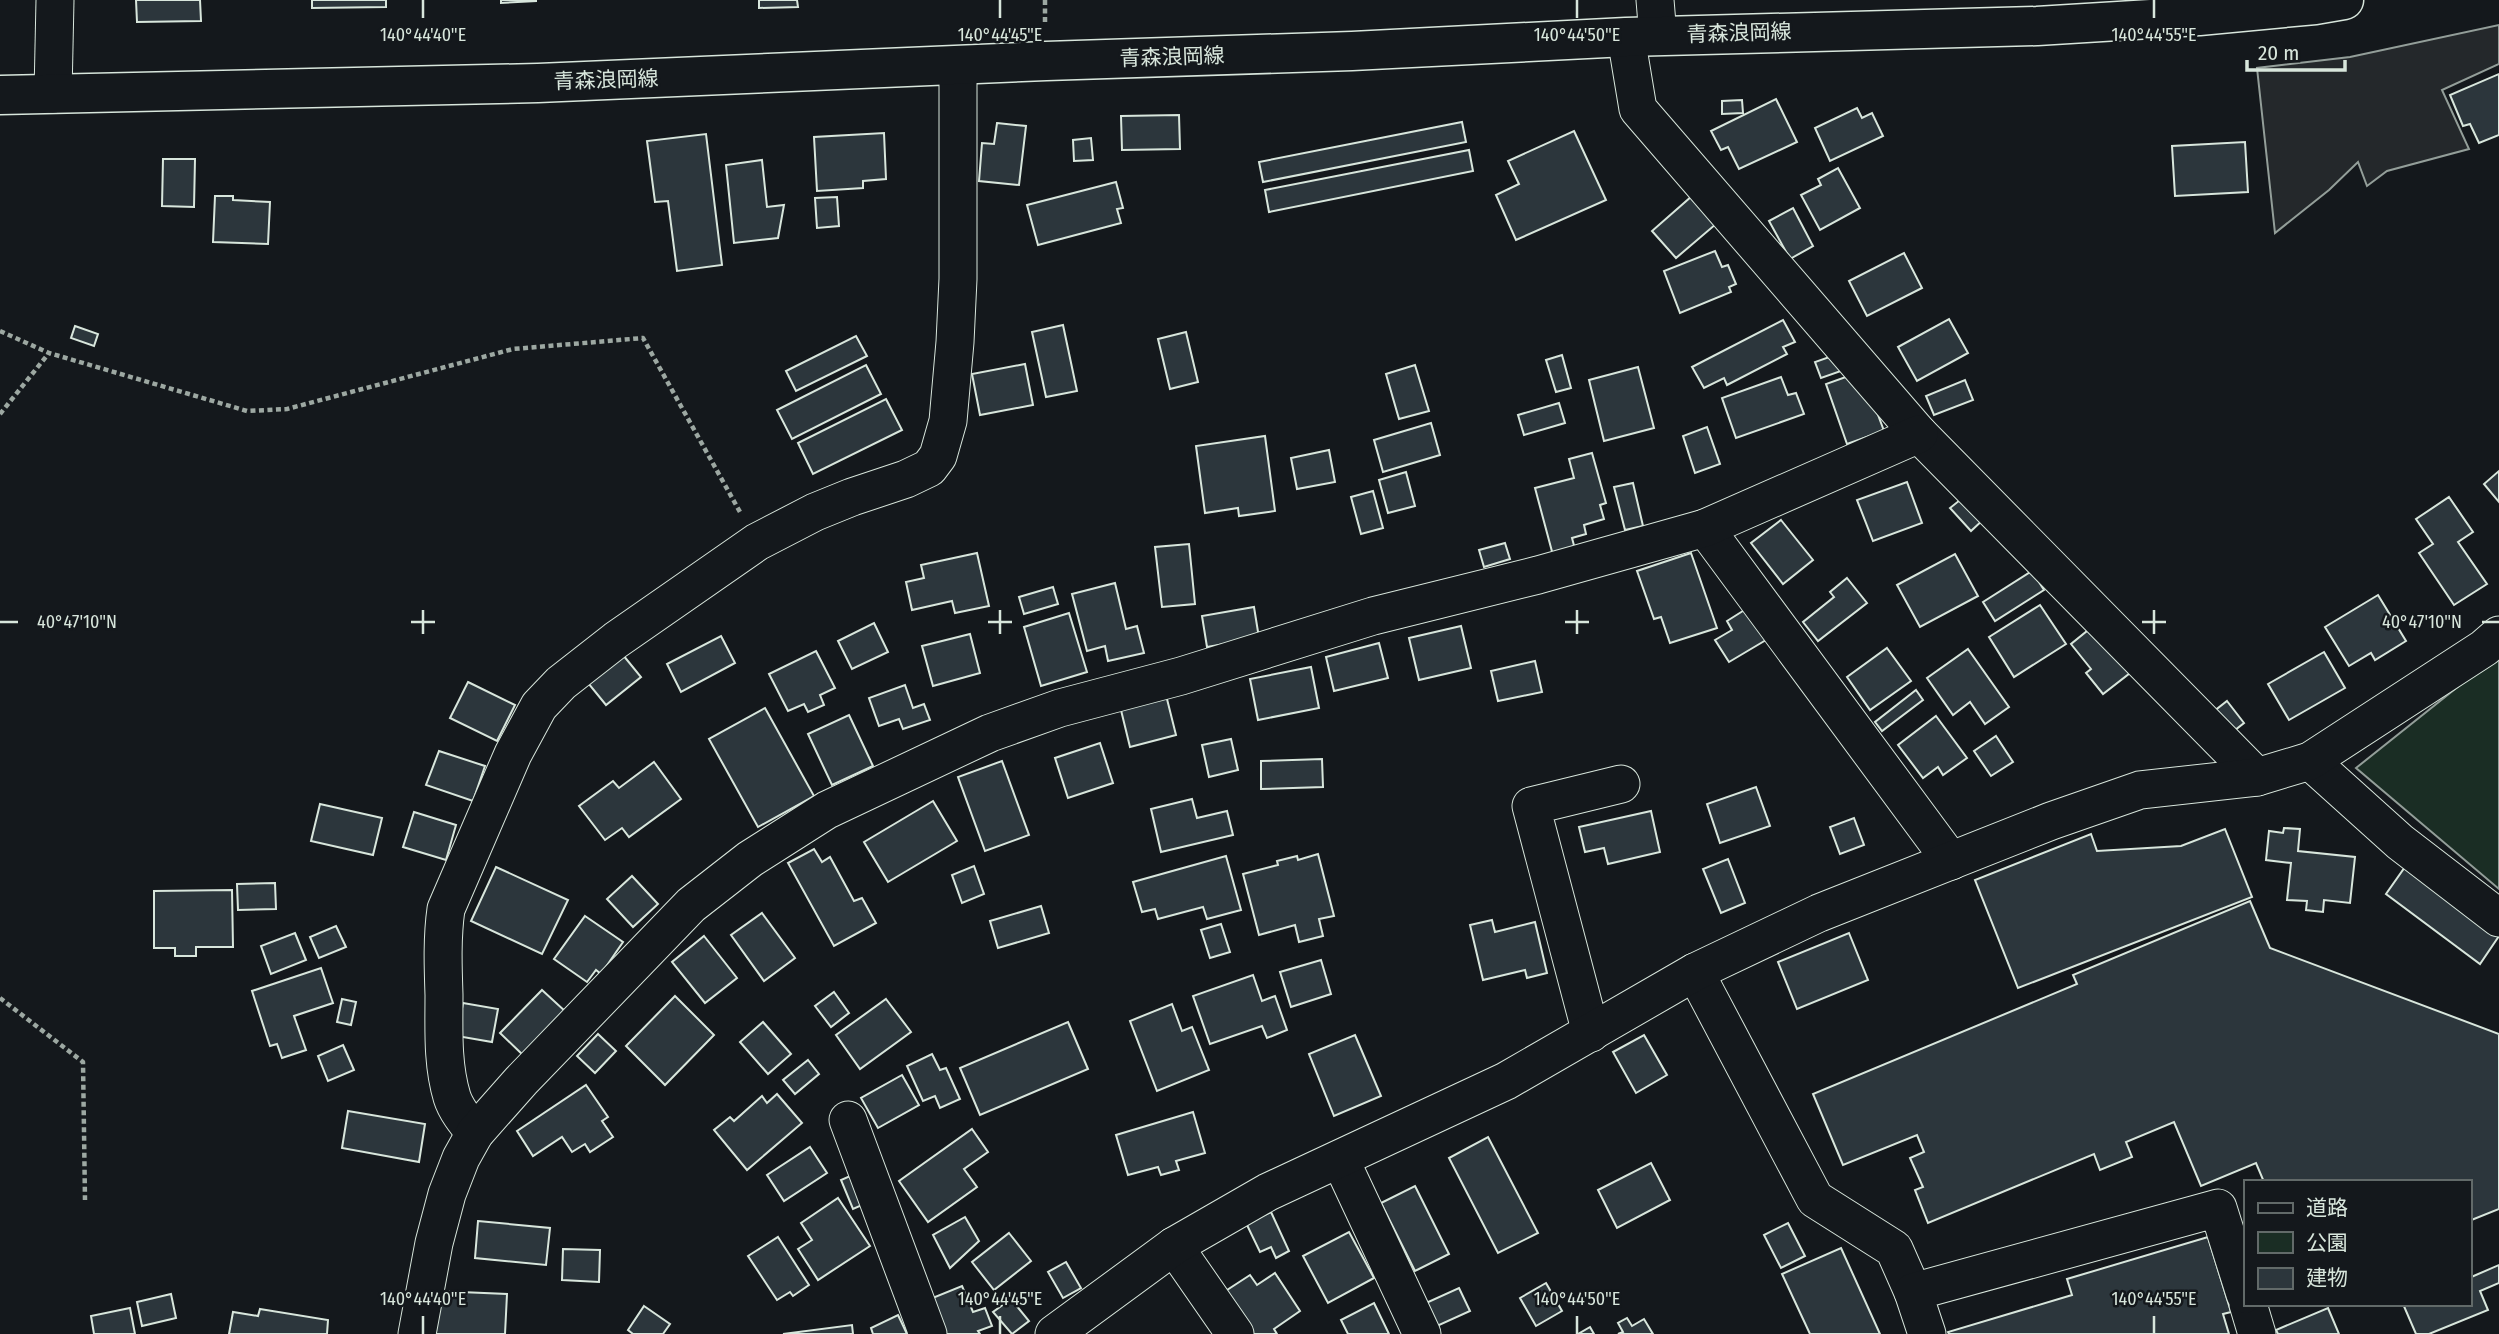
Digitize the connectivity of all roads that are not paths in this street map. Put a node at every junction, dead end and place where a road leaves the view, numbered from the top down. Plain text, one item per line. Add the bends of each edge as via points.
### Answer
1 (55, 0) edge
2 (2344, 0) edge
3 (1646, 24) edge
4 (957, 66) junction
5 (53, 93) junction
6 (0, 95) edge
7 (1919, 433) junction
8 (1705, 527) junction
9 (2499, 635) edge
10 (2310, 761) junction
11 (2257, 777) junction
12 (1621, 784) dead end
13 (1951, 861) junction
14 (2499, 918) edge
15 (1695, 972) junction
16 (1591, 1033) junction
17 (848, 1120) dead end
18 (475, 1133) junction
19 (1340, 1159) junction
20 (1174, 1246) junction
21 (2240, 1257) edge
22 (2244, 1287) edge
23 (1913, 1292) junction
24 (2249, 1306) edge
25 (417, 1334) edge
26 (928, 1334) edge
27 (1054, 1334) edge
28 (1235, 1334) edge
29 (1422, 1334) edge
30 (1927, 1334) edge
31 (2258, 1334) edge

1 - 5 street
2 - 3 main road, 青森浪岡線 via 2199,16 2037,26
3 - 4 main road, 青森浪岡線 via 1352,51
3 - 7 street via 1638,109
4 - 5 main road, 青森浪岡線 via 538,83
4 - 18 street via 956,329 948,422 938,456 929,468 906,480 815,512 757,542 616,640 539,706 455,885 443,929 448,1078 452,1098
5 - 6 main road, 青森浪岡線
7 - 8 street
7 - 11 street
8 - 13 street
8 - 18 street via 1373,616 1060,708 989,733 827,810 750,859 691,905
9 - 10 street
10 - 11 street
10 - 14 street via 2400,842
11 - 13 street via 2140,790
12 - 16 street via 1531,806
13 - 15 street via 1819,913
15 - 16 street
15 - 23 street via 1815,1199 1894,1249
16 - 19 street via 1506,1081
17 - 26 street
18 - 25 street via 447,1194
19 - 20 street via 1268,1192
19 - 29 street
20 - 27 street
20 - 28 street
21 - 22 street
21 - 23 street via 2218,1208
23 - 30 street
24 - 31 street

